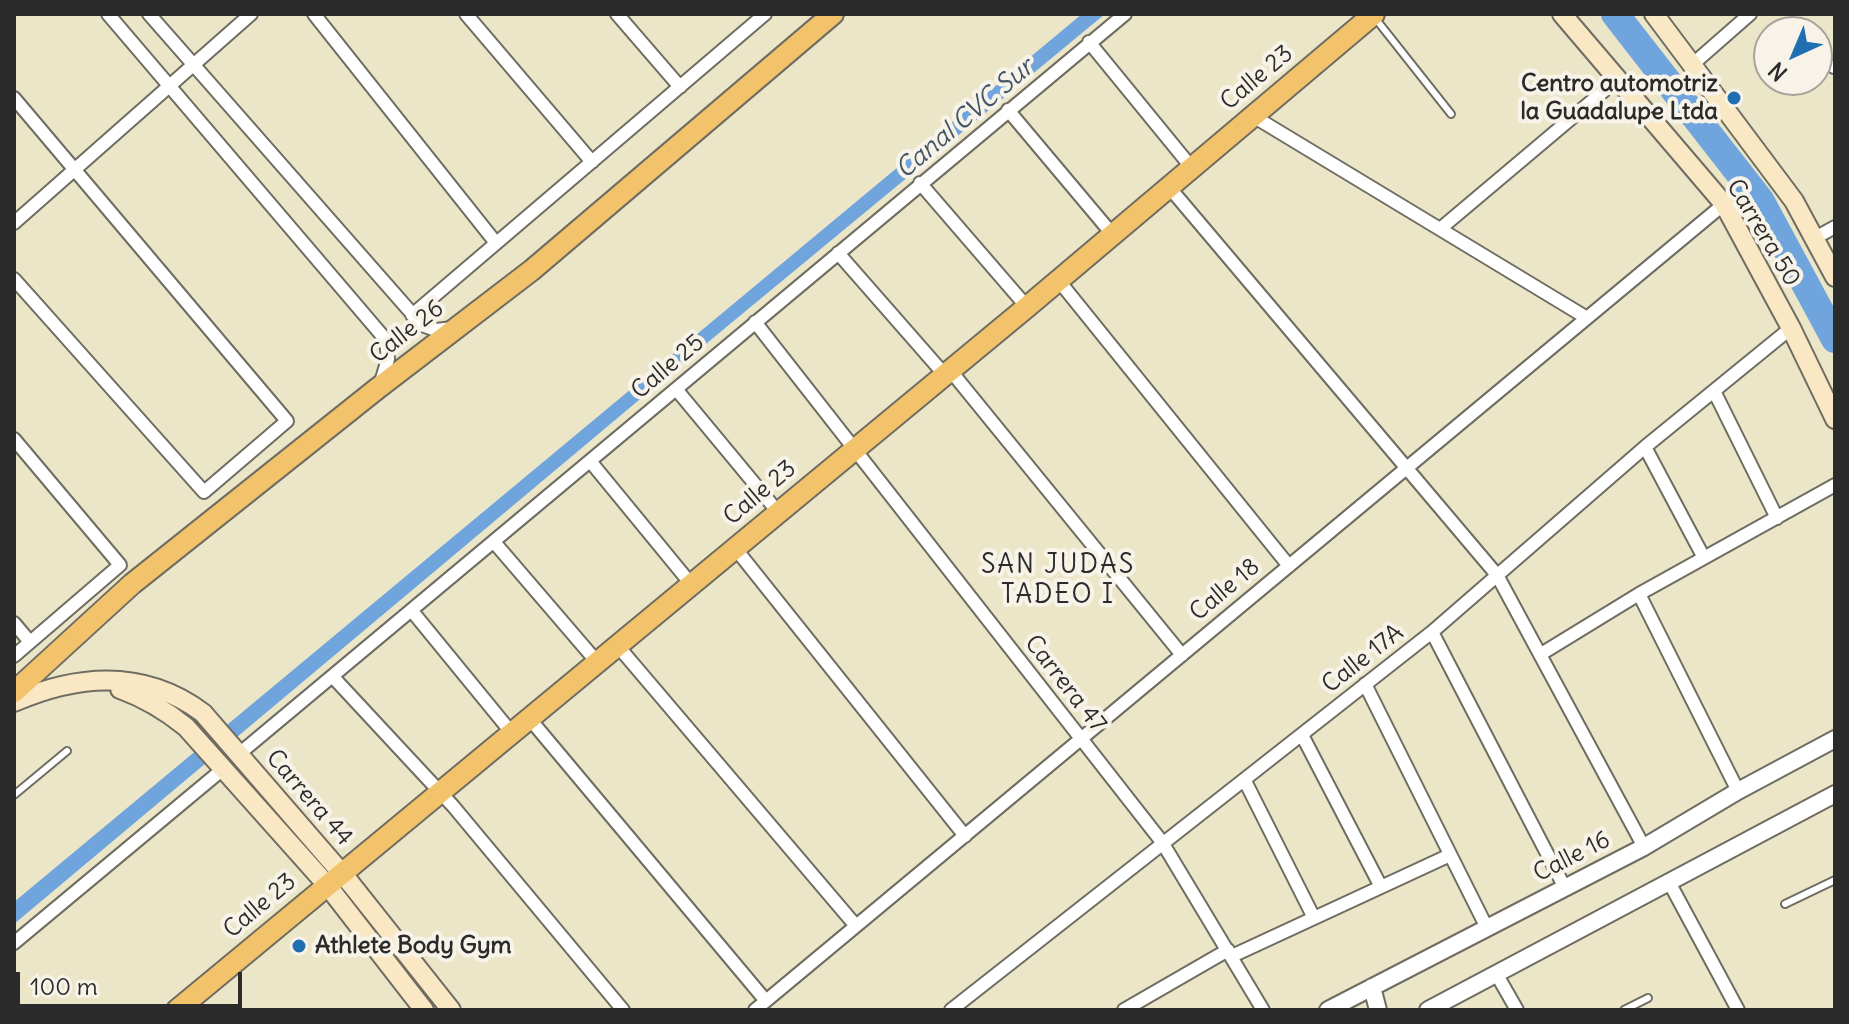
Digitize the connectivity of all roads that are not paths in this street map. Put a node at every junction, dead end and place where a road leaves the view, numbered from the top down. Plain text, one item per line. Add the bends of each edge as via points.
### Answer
1 (108, 14) edge
2 (149, 14) edge
3 (251, 14) edge
4 (314, 14) edge
5 (466, 14) edge
6 (617, 14) edge
7 (833, 14) edge
8 (1125, 14) edge
9 (1373, 14) edge
10 (1562, 14) edge
11 (1654, 14) edge
12 (1750, 14) edge
13 (762, 15) edge
14 (1089, 42) junction
15 (1693, 64) junction
16 (193, 65) junction
17 (1618, 79) junction
18 (169, 86) junction
19 (680, 87) junction
20 (14, 98) edge
21 (1008, 110) junction
22 (1451, 114) dead end
23 (1253, 116) junction
24 (592, 162) junction
25 (1192, 168) junction
26 (75, 169) junction
27 (920, 183) junction
28 (1169, 187) junction
29 (1724, 204) junction
30 (14, 223) edge
31 (1835, 227) edge
32 (1440, 229) junction
33 (1113, 235) junction
34 (1815, 238) junction
35 (496, 243) junction
36 (838, 253) junction
37 (1835, 277) edge
38 (14, 279) edge
39 (1059, 281) junction
40 (1027, 307) junction
41 (412, 315) junction
42 (1587, 318) junction
43 (463, 322) junction
44 (755, 322) junction
45 (1791, 328) junction
46 (947, 372) junction
47 (378, 388) junction
48 (676, 389) junction
49 (1714, 391) junction
50 (1835, 419) edge
51 (14, 439) edge
52 (1645, 447) junction
53 (853, 450) junction
54 (590, 461) junction
55 (1408, 467) junction
56 (1835, 485) edge
57 (778, 512) junction
58 (1777, 518) junction
59 (494, 542) junction
60 (735, 548) junction
61 (1704, 558) junction
62 (1289, 566) junction
63 (1497, 575) junction
64 (691, 584) junction
65 (1639, 594) junction
66 (412, 611) junction
67 (14, 623) edge
68 (1432, 632) junction
69 (30, 642) junction
70 (617, 645) junction
71 (1541, 654) junction
72 (1182, 655) junction
73 (14, 656) edge
74 (597, 662) junction
75 (333, 677) junction
76 (90, 681) junction
77 (1365, 684) junction
78 (14, 692) edge
79 (14, 702) edge
80 (529, 718) junction
81 (511, 732) junction
82 (1302, 735) junction
83 (1835, 739) edge
84 (1080, 740) junction
85 (67, 751) dead end
86 (237, 751) junction
87 (220, 765) junction
88 (1245, 781) junction
89 (440, 791) junction
90 (1738, 791) junction
91 (1835, 794) edge
92 (14, 795) edge
93 (965, 836) junction
94 (1162, 842) junction
95 (1644, 847) junction
96 (1450, 855) junction
97 (334, 879) junction
98 (1835, 880) edge
99 (1669, 882) junction
100 (1380, 885) junction
101 (1565, 888) junction
102 (1785, 904) dead end
103 (1313, 916) junction
104 (856, 926) junction
105 (1487, 928) junction
106 (14, 943) edge
107 (1230, 953) junction
108 (1497, 975) junction
109 (1372, 987) junction
110 (1354, 996) junction
111 (1648, 998) dead end
112 (766, 1001) junction
113 (965, 1005) edge
114 (419, 1008) edge
115 (177, 1010) edge
116 (451, 1010) edge
117 (623, 1010) edge
118 (755, 1010) edge
119 (951, 1010) edge
120 (1124, 1010) edge
121 (1263, 1010) edge
122 (1328, 1010) edge
123 (1370, 1010) edge
124 (1378, 1010) edge
125 (1428, 1010) edge
126 (1517, 1010) edge
127 (1624, 1010) edge
128 (1738, 1010) edge

1 - 18 street
2 - 16 street
3 - 16 street
4 - 35 street
5 - 24 street
6 - 19 street
7 - 43 main road, Calle 26 via 532,270
8 - 14 street, Calle 25
9 - 22 lane
9 - 23 main road, Calle 23
10 - 17 main road, Carrera 50
11 - 15 main road, Carrera 50
12 - 15 street
13 - 19 street, Calle 26
14 - 21 street, Calle 25
14 - 25 street
15 - 34 main road, Carrera 50 via 1794,201
16 - 18 street
16 - 41 street
17 - 29 main road, Carrera 50
17 - 32 street
18 - 26 street
18 - 47 street via 386,340 388,359
19 - 24 street, Calle 26
20 - 26 street
21 - 27 street, Calle 25
21 - 33 street
23 - 25 main road, Calle 23
23 - 32 street
24 - 35 street, Calle 26
25 - 28 main road, Calle 23
26 - 30 street
26 - 38 street via 287,421 204,492
27 - 36 street, Calle 25
27 - 40 street
28 - 33 main road, Calle 23
28 - 55 street
29 - 42 street, Calle 18
29 - 45 main road, Carrera 50
31 - 34 street
32 - 42 street
33 - 39 main road, Calle 23
34 - 37 main road, Carrera 50
35 - 41 street, Calle 26
36 - 44 street, Calle 25
36 - 46 street
39 - 40 main road, Calle 23
39 - 62 street
40 - 46 main road, Calle 23
41 - 43 street via 436,330
42 - 55 street, Calle 18
43 - 47 main road, Calle 26
44 - 48 street, Calle 25
44 - 53 street, Carrera 47
45 - 49 street, Calle 17A
45 - 50 main road, Carrera 50
46 - 53 main road, Calle 23
46 - 72 street
47 - 78 main road, Calle 26 via 132,584
48 - 54 street, Calle 25
48 - 57 street
49 - 52 street, Calle 17A
49 - 58 street
51 - 69 street via 120,565
52 - 61 street
52 - 63 street, Calle 17A
53 - 57 main road, Calle 23
53 - 84 street, Carrera 47
54 - 59 street, Calle 25
54 - 64 street
55 - 62 street, Calle 18
55 - 63 street
56 - 58 street
57 - 60 main road, Calle 23
58 - 61 street
59 - 66 street, Calle 25
59 - 74 street
60 - 64 main road, Calle 23
60 - 93 street
61 - 65 street
62 - 72 street, Calle 18
63 - 68 street, Calle 17A
63 - 71 street
64 - 70 main road, Calle 23
65 - 71 street
65 - 90 street
66 - 75 street, Calle 25
66 - 81 street
67 - 69 street
68 - 77 street, Calle 17A
68 - 101 street
69 - 73 street
70 - 74 main road, Calle 23
70 - 104 street
71 - 95 street
72 - 84 street, Calle 18
74 - 80 main road, Calle 23
75 - 86 street, Calle 25
75 - 89 street
76 - 79 main road, Carrera 44 via 41,690
76 - 86 main road, Carrera 44 via 163,689 203,713
76 - 87 main road, Carrera 44 via 144,698 166,711
77 - 82 street, Calle 17A
77 - 96 street
80 - 81 main road, Calle 23
80 - 112 street
81 - 89 main road, Calle 23
82 - 88 street, Calle 17A
82 - 100 street
83 - 90 street, Calle 16
84 - 93 street, Calle 18
84 - 94 street, Carrera 47
85 - 92 lane
86 - 97 main road, Carrera 44
87 - 97 main road, Carrera 44
87 - 106 street
88 - 94 street, Calle 17A
88 - 103 street
89 - 97 main road, Calle 23
89 - 117 street
90 - 95 street, Calle 16
91 - 99 street
93 - 104 street, Calle 18
94 - 107 street, Carrera 47
94 - 113 street, Calle 17A
95 - 101 street, Calle 16
96 - 100 street
96 - 105 street
97 - 114 main road, Carrera 44
97 - 115 main road, Calle 23
97 - 116 main road, Carrera 44
98 - 102 lane
99 - 108 street
99 - 128 street
100 - 103 street
101 - 105 street, Calle 16
103 - 107 street
104 - 112 street, Calle 18
105 - 109 street, Calle 16
107 - 120 street
107 - 121 street, Carrera 47
108 - 125 street
108 - 126 street
109 - 110 street, Calle 16
109 - 124 street
110 - 122 street, Calle 16
110 - 123 street
111 - 127 lane
112 - 118 street, Calle 18
113 - 119 street, Calle 17A

